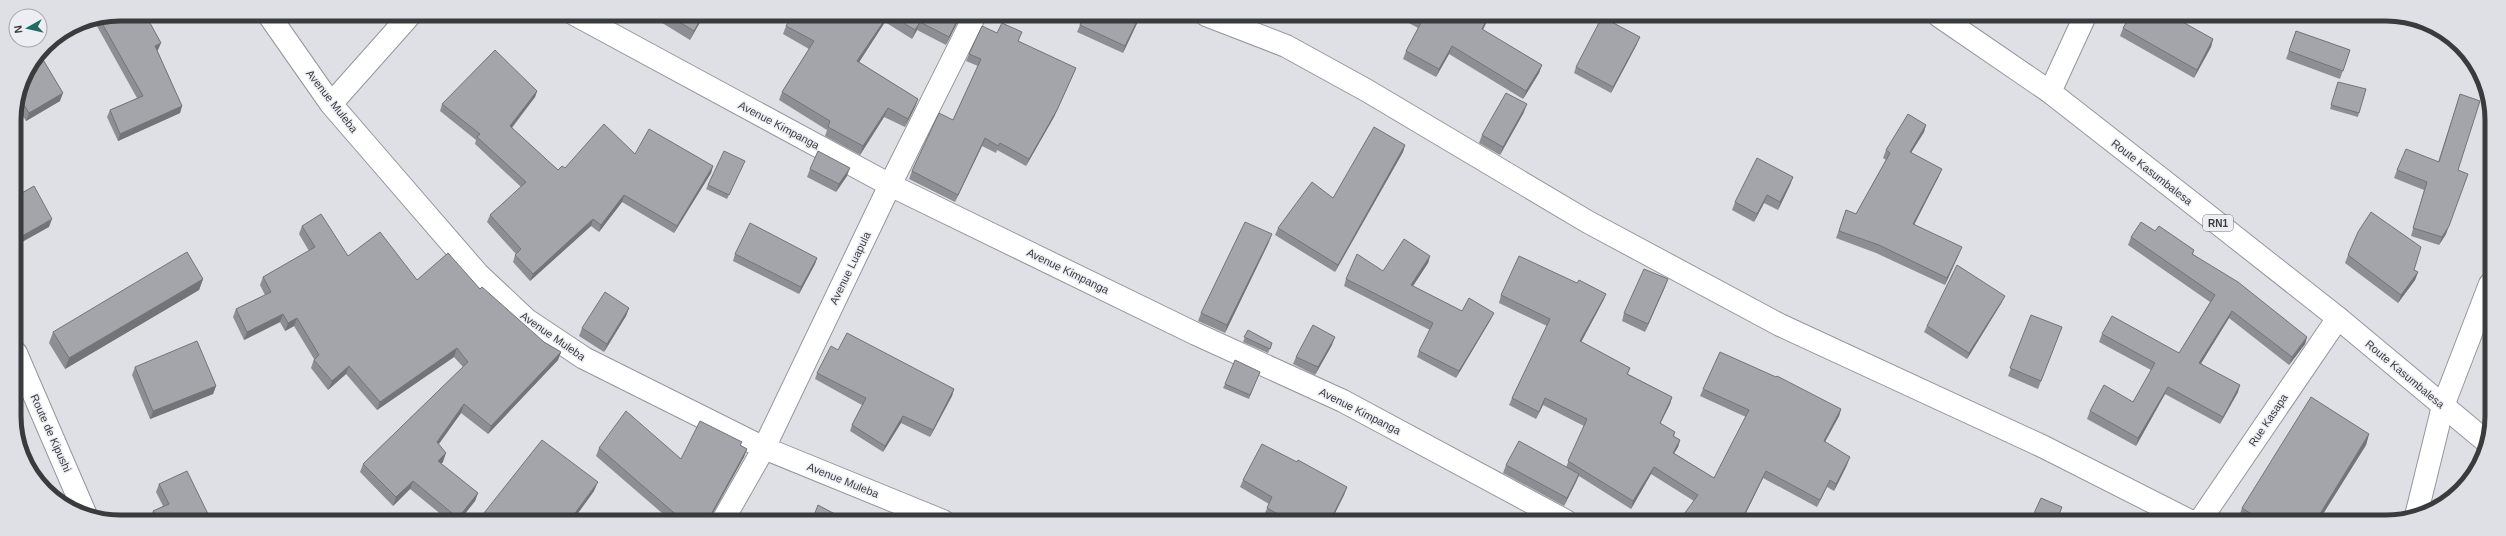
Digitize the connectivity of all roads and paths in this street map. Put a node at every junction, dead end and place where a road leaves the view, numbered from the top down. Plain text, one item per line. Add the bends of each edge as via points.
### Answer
1 (273, 21) edge
2 (405, 21) edge
3 (587, 21) edge
4 (972, 21) edge
5 (1221, 21) edge
6 (1946, 21) edge
7 (2083, 21) edge
8 (2050, 92) junction
9 (331, 104) junction
10 (890, 185) junction
11 (2485, 297) edge
12 (2338, 318) junction
13 (21, 365) edge
14 (2443, 406) junction
15 (2483, 438) edge
16 (764, 448) junction
17 (80, 506) edge
18 (2417, 510) edge
19 (725, 515) edge
20 (928, 515) edge
21 (1555, 515) edge
22 (2178, 515) edge
23 (2204, 515) edge

1 - 9 main road, Avenue Muleba
2 - 9 main road
3 - 10 main road, Avenue Kimpanga
4 - 10 main road, Avenue Luapula
5 - 22 main road via 1286,46 1366,90 1588,222 1780,325 2044,447
6 - 8 main road, Route Kasumbalesa / RN1
7 - 8 main road
8 - 12 main road, Route Kasumbalesa / RN1
9 - 16 main road, Avenue Muleba via 478,274 527,320 584,358
10 - 16 main road, Avenue Luapula
10 - 21 main road, Avenue Kimpanga via 1196,334 1343,401
11 - 14 main road
12 - 14 main road, Route Kasumbalesa / RN1
12 - 23 main road, Rue Kasapa
13 - 17 main road, Route de Kipushi
14 - 15 main road, Route Kasumbalesa / RN1
14 - 18 main road
16 - 19 main road, Avenue Luapula
16 - 20 main road, Avenue Muleba

